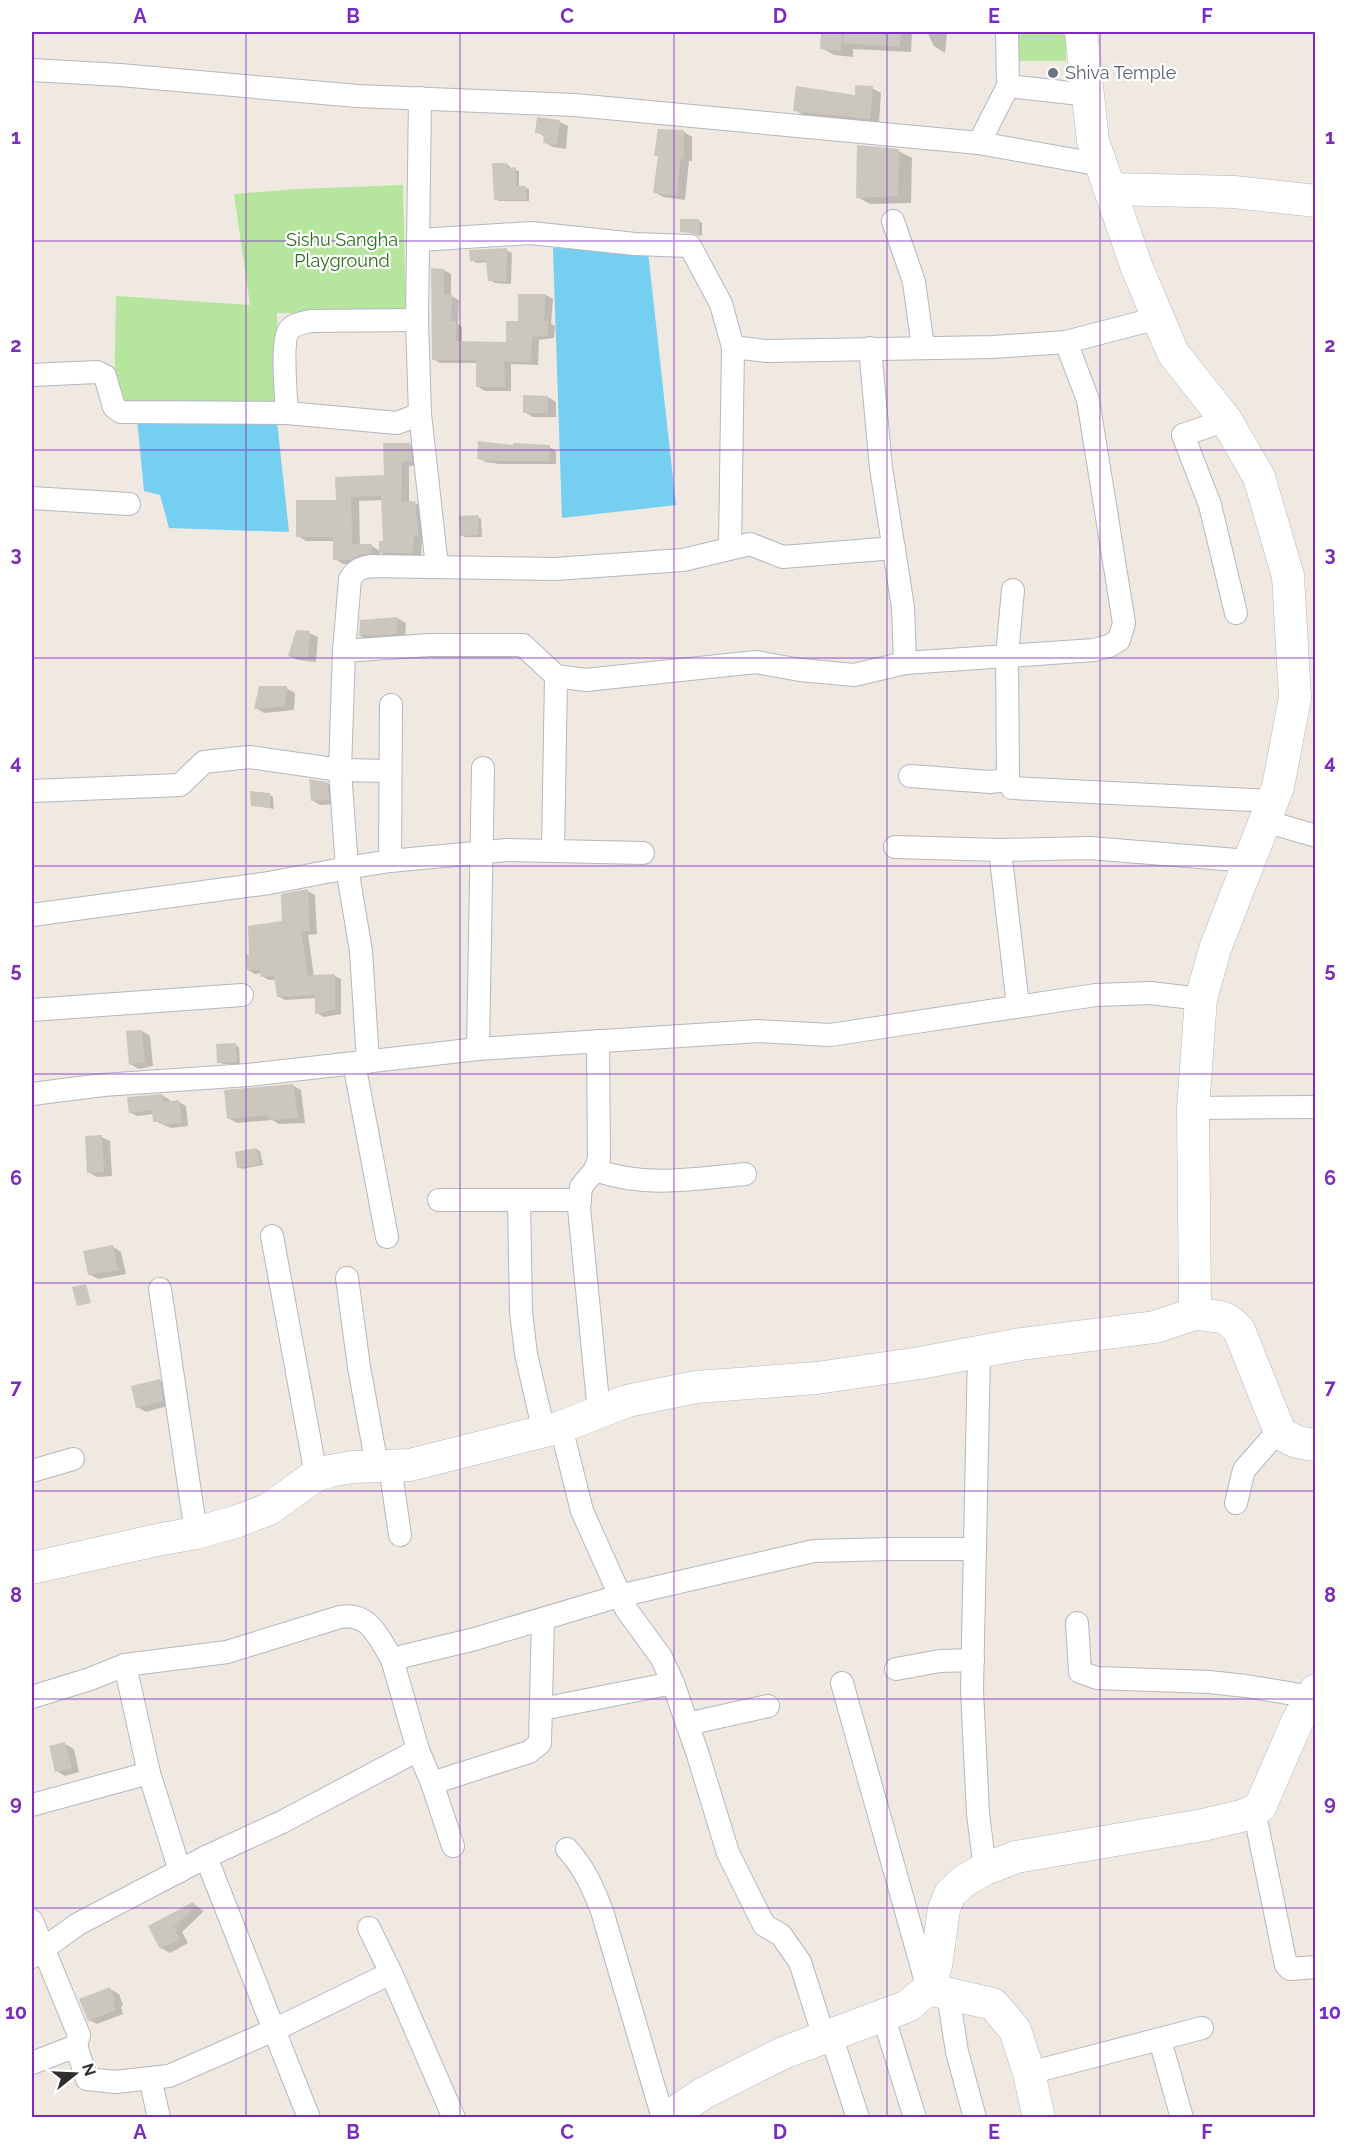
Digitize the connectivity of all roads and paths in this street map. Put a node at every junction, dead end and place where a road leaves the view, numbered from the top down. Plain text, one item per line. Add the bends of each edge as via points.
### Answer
1 (1007, 32) edge
2 (1081, 32) edge
3 (32, 70) edge
4 (1008, 86) junction
5 (1089, 95) junction
6 (420, 98) junction
7 (979, 142) junction
8 (1106, 177) junction
9 (1316, 201) edge
10 (893, 221) dead end
11 (419, 240) junction
12 (1158, 318) junction
13 (417, 320) junction
14 (1066, 342) junction
15 (733, 347) junction
16 (924, 347) junction
17 (870, 348) junction
18 (32, 375) edge
19 (287, 413) junction
20 (420, 414) junction
21 (1226, 420) junction
22 (32, 498) edge
23 (129, 504) dead end
24 (730, 547) junction
25 (894, 548) junction
26 (437, 567) junction
27 (1013, 590) dead end
28 (1236, 613) dead end
29 (344, 651) junction
30 (1007, 655) junction
31 (905, 663) junction
32 (556, 676) junction
33 (391, 705) dead end
34 (483, 768) dead end
35 (340, 770) junction
36 (390, 771) junction
37 (910, 777) dead end
38 (1008, 780) junction
39 (32, 791) edge
40 (1268, 811) junction
41 (1316, 836) edge
42 (895, 847) dead end
43 (1000, 850) junction
44 (553, 851) junction
45 (482, 852) junction
46 (643, 853) dead end
47 (390, 861) junction
48 (1249, 861) junction
49 (347, 868) junction
50 (32, 915) edge
51 (242, 995) dead end
52 (1201, 999) junction
53 (1018, 1006) junction
54 (32, 1010) edge
55 (598, 1041) junction
56 (478, 1049) junction
57 (361, 1062) junction
58 (32, 1094) edge
59 (1316, 1107) edge
60 (1192, 1108) junction
61 (595, 1170) junction
62 (745, 1174) dead end
63 (439, 1200) dead end
64 (519, 1200) junction
65 (580, 1200) junction
66 (272, 1236) dead end
67 (387, 1237) dead end
68 (347, 1278) dead end
69 (160, 1289) dead end
70 (1197, 1313) junction
71 (979, 1352) junction
72 (599, 1412) junction
73 (552, 1429) junction
74 (1279, 1430) junction
75 (1316, 1445) edge
76 (73, 1459) dead end
77 (384, 1466) junction
78 (32, 1471) edge
79 (316, 1474) junction
80 (1236, 1503) dead end
81 (196, 1533) junction
82 (400, 1535) dead end
83 (975, 1549) junction
84 (32, 1568) edge
85 (620, 1596) junction
86 (543, 1619) junction
87 (1077, 1623) dead end
88 (392, 1659) junction
89 (973, 1660) junction
90 (125, 1665) junction
91 (896, 1669) dead end
92 (673, 1683) junction
93 (842, 1683) dead end
94 (1314, 1693) edge
95 (32, 1697) edge
96 (768, 1706) dead end
97 (542, 1709) junction
98 (687, 1724) junction
99 (418, 1750) junction
100 (149, 1773) junction
101 (432, 1783) junction
102 (32, 1806) edge
103 (1254, 1810) junction
104 (453, 1846) dead end
105 (567, 1849) dead end
106 (206, 1857) junction
107 (985, 1869) junction
108 (180, 1872) junction
109 (32, 1921) edge
110 (369, 1928) dead end
111 (38, 1953) edge
112 (1316, 1967) edge
113 (391, 1972) junction
114 (938, 1991) junction
115 (883, 2016) junction
116 (1202, 2028) dead end
117 (274, 2030) junction
118 (828, 2036) junction
119 (1160, 2040) junction
120 (76, 2046) junction
121 (32, 2063) edge
122 (1029, 2073) junction
123 (150, 2078) junction
124 (159, 2118) edge
125 (309, 2118) edge
126 (454, 2118) edge
127 (664, 2118) edge
128 (858, 2118) edge
129 (915, 2118) edge
130 (975, 2118) edge
131 (1039, 2118) edge
132 (1182, 2118) edge

1 - 4 street
2 - 5 street
3 - 6 street
4 - 5 street
4 - 7 street
5 - 8 street via 1093,141
6 - 7 street via 575,105
6 - 11 street
7 - 8 street
8 - 9 street
8 - 12 street
10 - 16 street via 914,282
11 - 13 street
11 - 15 street via 531,233 690,246 721,304
12 - 14 street
12 - 21 street via 1173,353
13 - 19 street via 297,324 288,332 285,346
13 - 20 street
14 - 16 street
14 - 30 street via 1088,400 1124,622 1119,640 1109,646 1077,652
15 - 17 street via 766,351
15 - 24 street
16 - 17 street
17 - 25 street via 881,468
18 - 19 street via 98,372 105,376 114,406 121,412
19 - 20 street via 397,423
20 - 26 street
21 - 28 street via 1183,435 1210,505
21 - 40 street via 1259,477 1287,576 1295,698 1278,787
22 - 23 street
24 - 25 street via 750,544 783,557
24 - 26 street via 683,560 566,568
25 - 31 street via 903,607
26 - 29 street via 371,566 354,572 350,579
27 - 30 street
29 - 32 street via 429,645 524,645
29 - 35 street
30 - 31 street
30 - 38 street
31 - 32 street via 854,675 756,662 586,680
32 - 44 street
33 - 36 street
34 - 45 street
35 - 36 street
35 - 39 street via 249,757 204,762 180,784
35 - 49 street
36 - 47 street
37 - 38 street via 990,783
38 - 40 street via 1012,788
40 - 41 street
40 - 48 street
42 - 43 street
43 - 48 street via 1090,848
43 - 53 street
44 - 45 street
44 - 46 street
45 - 47 street
45 - 56 street
47 - 49 street
48 - 52 street via 1215,949
49 - 50 street via 269,883
49 - 57 street via 361,951
51 - 54 street
52 - 53 street via 1150,993 1096,995
52 - 60 street
53 - 55 street via 830,1035 759,1031
55 - 56 street
55 - 61 street via 599,1159
56 - 57 street
57 - 58 street
57 - 67 street
59 - 60 street
60 - 70 street
61 - 62 street via 646,1182
61 - 65 street via 581,1187
63 - 64 street
64 - 65 street
64 - 73 street via 521,1312 526,1354
65 - 72 street
66 - 79 street
68 - 77 street via 359,1367
69 - 81 street
70 - 71 street via 1155,1327
70 - 74 street via 1222,1316 1239,1330
71 - 72 street via 817,1378 696,1387 627,1401
71 - 83 street
72 - 73 street
73 - 77 street via 410,1466
73 - 85 street
74 - 75 street via 1288,1439
74 - 80 street via 1244,1470
76 - 78 street
77 - 79 street
77 - 82 street
79 - 81 street via 269,1509
81 - 84 street
83 - 85 street via 814,1551
83 - 89 street
85 - 86 street
85 - 92 street via 661,1657
86 - 88 street
86 - 97 street
87 - 94 street via 1080,1672 1097,1678 1209,1682
88 - 90 street via 371,1627 352,1615 227,1652
88 - 99 street
89 - 91 street
89 - 107 street via 978,1814
90 - 95 street
90 - 100 street
92 - 97 street
92 - 98 street
93 - 114 street
94 - 103 street via 1260,1807
96 - 98 street
97 - 101 street via 540,1743 529,1752
98 - 118 street via 728,1853 764,1925 781,1935 800,1962
99 - 101 street
99 - 106 street
100 - 102 street
100 - 108 street
101 - 104 street
103 - 107 street via 1203,1825 1016,1857
103 - 112 street via 1286,1965 1290,1969
105 - 127 street via 579,1862 602,1911
106 - 108 street
106 - 117 street
107 - 114 street via 950,1894 944,1909 936,1966
108 - 111 street via 78,1924
109 - 111 street
110 - 113 street
111 - 120 street via 79,2036
113 - 117 street
113 - 126 street
114 - 115 street
114 - 122 street via 993,2004 1015,2030
114 - 130 street
115 - 118 street
115 - 129 street
116 - 119 street
117 - 123 street via 168,2076
117 - 125 street
118 - 127 street via 783,2053
118 - 128 street
119 - 122 street
119 - 132 street
120 - 121 street
120 - 123 street via 87,2079 115,2082
122 - 131 street
123 - 124 street

